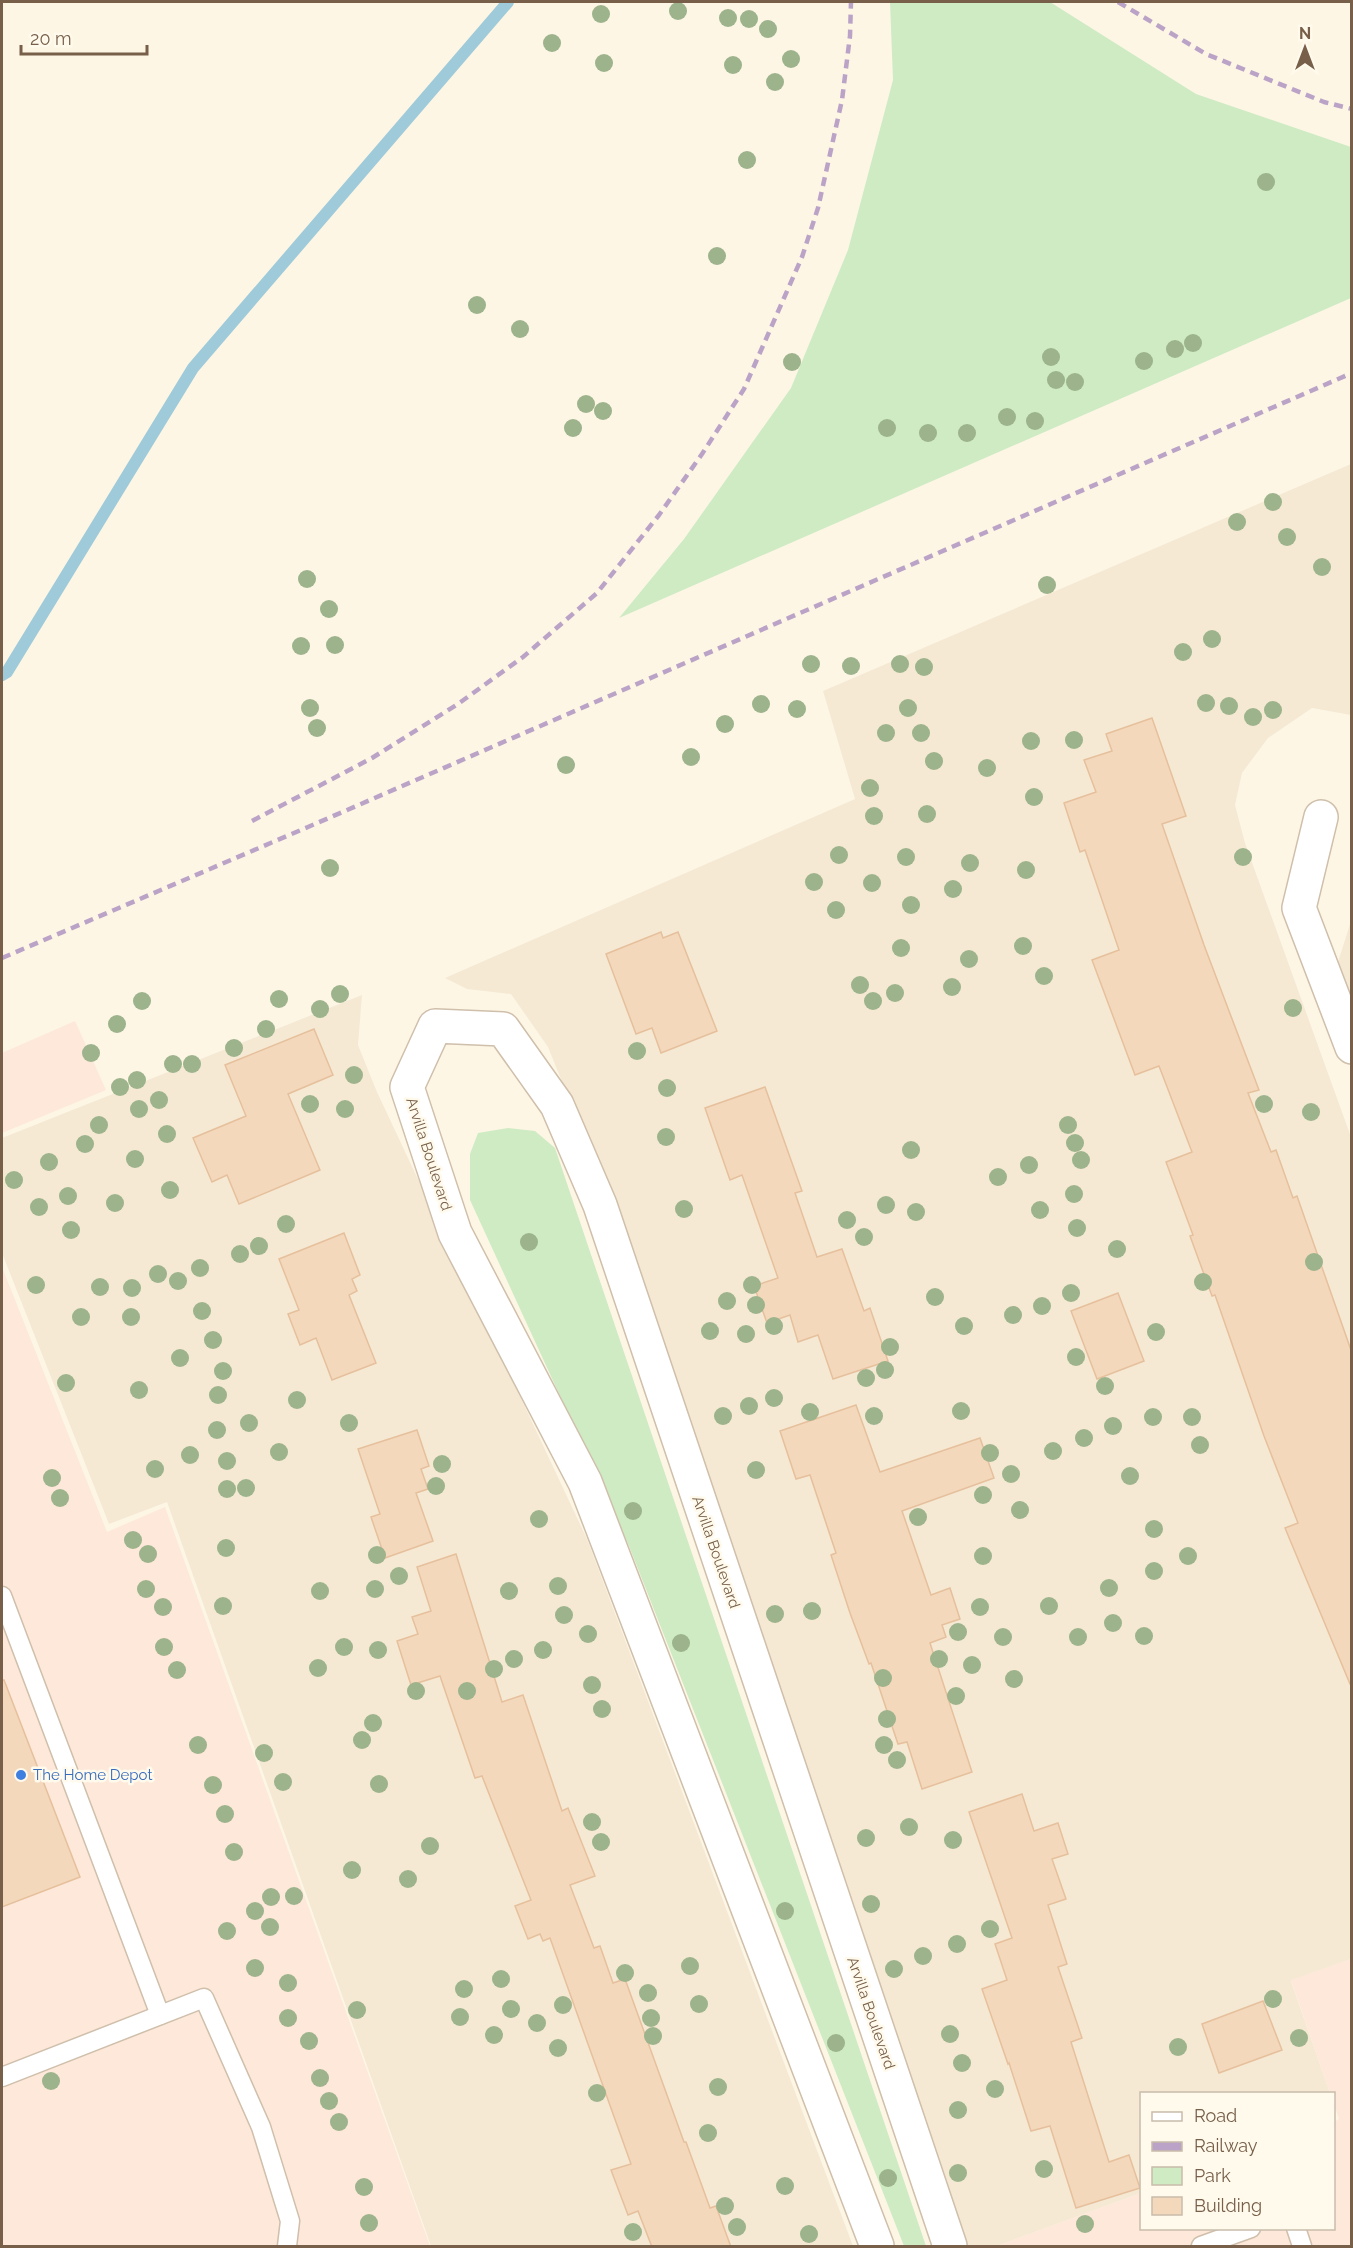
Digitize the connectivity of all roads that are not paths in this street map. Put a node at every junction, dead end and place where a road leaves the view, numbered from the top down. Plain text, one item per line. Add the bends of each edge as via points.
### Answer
1 (1321, 817) dead end
2 (1352, 1047) edge
3 (2, 1596) edge
4 (160, 2015) junction
5 (2, 2077) edge
6 (1248, 2230) edge
7 (1296, 2230) edge
8 (287, 2247) edge
9 (877, 2247) edge
10 (950, 2247) edge
11 (1201, 2247) edge
12 (1302, 2247) edge

1 - 2 street via 1299,908
3 - 4 lane
4 - 5 lane
4 - 8 lane via 204,1998 261,2127 290,2221
6 - 11 lane
7 - 12 lane
9 - 10 street, Arvilla Boulevard via 585,1482 455,1233 408,1087 435,1026 502,1029 557,1105 600,1205

